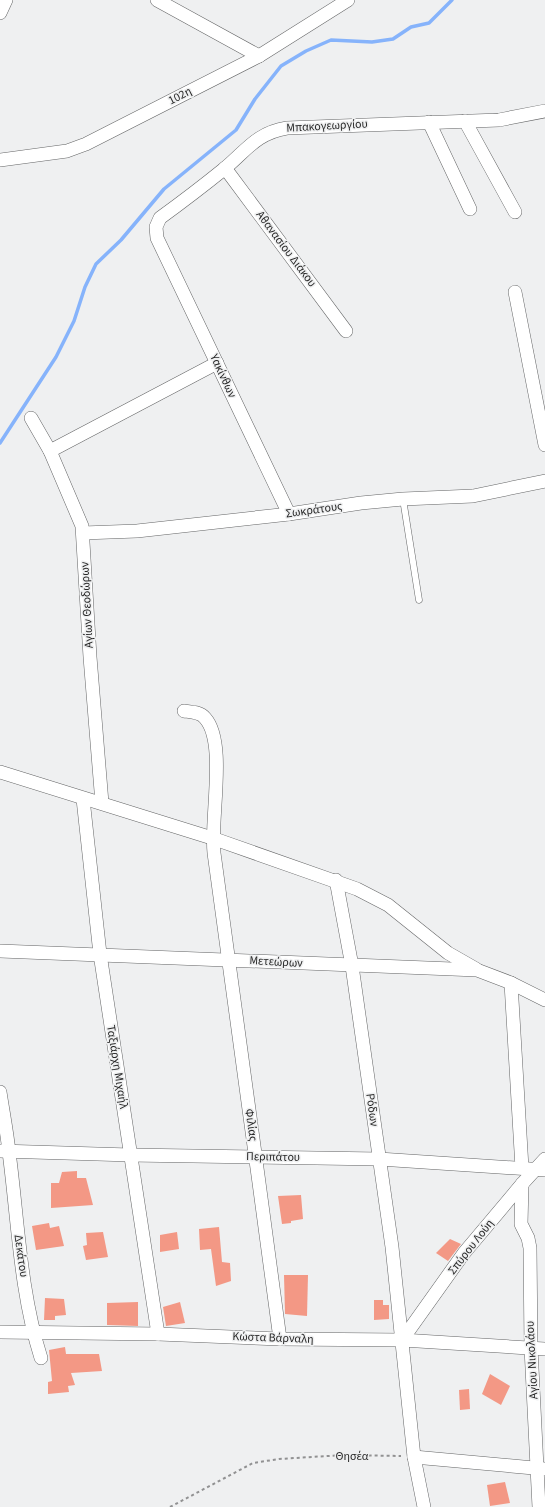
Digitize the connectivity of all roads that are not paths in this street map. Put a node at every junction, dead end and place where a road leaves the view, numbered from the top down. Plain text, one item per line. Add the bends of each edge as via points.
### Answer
1 (6, 0) edge
2 (157, 0) edge
3 (338, 2) edge
4 (0, 13) edge
5 (259, 56) junction
6 (545, 111) edge
7 (465, 121) junction
8 (429, 122) junction
9 (0, 160) edge
10 (225, 168) junction
11 (470, 209) dead end
12 (515, 212) dead end
13 (157, 238) joint
14 (515, 292) dead end
15 (346, 331) dead end
16 (217, 362) junction
17 (31, 418) dead end
18 (545, 444) edge
19 (50, 451) junction
20 (545, 481) edge
21 (403, 499) junction
22 (289, 514) junction
23 (83, 533) junction
24 (419, 600) dead end
25 (184, 711) dead end
26 (0, 772) edge
27 (83, 799) junction
28 (102, 803) junction
29 (212, 838) junction
30 (336, 880) junction
31 (0, 951) edge
32 (100, 954) junction
33 (229, 959) junction
34 (352, 966) junction
35 (477, 970) junction
36 (511, 983) junction
37 (545, 1000) edge
38 (0, 1092) edge
39 (5, 1151) edge
40 (130, 1155) junction
41 (255, 1156) junction
42 (379, 1159) junction
43 (545, 1159) edge
44 (522, 1168) junction
45 (540, 1170) edge
46 (522, 1184) junction
47 (0, 1332) edge
48 (33, 1332) junction
49 (158, 1334) junction
50 (280, 1338) junction
51 (402, 1340) junction
52 (530, 1348) junction
53 (545, 1349) edge
54 (41, 1358) dead end
55 (414, 1457) junction
56 (542, 1469) edge
57 (424, 1507) edge
58 (539, 1507) edge

1 - 4 street
2 - 5 street
3 - 5 street, 102η
5 - 9 street, 102η via 86,144 67,151
6 - 7 street, Μπακογεωργίου via 499,120
7 - 8 street, Μπακογεωργίου
7 - 12 street
8 - 10 street, Μπακογεωργίου via 272,130 258,138
8 - 11 street
10 - 13 street, Μπακογεωργίου via 160,218 156,227
10 - 15 street, Αθανασίου Διάκου
13 - 16 street, Υακίνθων
14 - 18 street
16 - 19 street
16 - 22 street, Υακίνθων
17 - 19 street, Αγίων Θεοδώρων
19 - 23 street, Αγίων Θεοδώρων via 80,519
20 - 21 street, Σωκράτους via 473,496
21 - 22 street, Σωκράτους
21 - 24 lane
22 - 23 street, Σωκράτους via 137,531
23 - 28 street, Αγίων Θεοδώρων
25 - 29 street, Φιλίας via 195,712 205,717 212,728 216,744
26 - 27 street
27 - 28 street
27 - 32 street, Ταξιάρχη Μιχαήλ
28 - 29 street
29 - 30 street
29 - 33 street, Φιλίας
30 - 34 street, Ρόδων
30 - 35 street via 388,905 448,953
31 - 32 street, Μετεώρων
32 - 33 street, Μετεώρων
32 - 40 street, Ταξιάρχη Μιχαήλ
33 - 34 street, Μετεώρων
33 - 41 street, Φιλίας
34 - 35 street, Μετεώρων
34 - 42 street, Ρόδων
35 - 36 street, Μετεώρων
36 - 37 street, Μετεώρων
36 - 44 street
38 - 39 street, Δεκάτου
39 - 40 street, Περιπάτου
39 - 48 street, Δεκάτου
40 - 41 street, Περιπάτου
40 - 49 street, Ταξιάρχη Μιχαήλ
41 - 42 street, Περιπάτου
41 - 50 street, Φιλίας
42 - 44 street, Περιπάτου
42 - 51 street, Ρόδων
43 - 45 street, Σπύρου Λούη
44 - 45 street, Περιπάτου
45 - 46 street, Σπύρου Λούη
46 - 51 street, Σπύρου Λούη via 464,1253
46 - 52 street, Αγίου Νικολάου via 521,1224 530,1248
47 - 48 street, Κώστα Βάρναλη
48 - 49 street, Κώστα Βάρναλη
48 - 54 street, Δεκάτου
49 - 50 street, Κώστα Βάρναλη
50 - 51 street, Κώστα Βάρναλη
51 - 52 street, Κώστα Βάρναλη
51 - 55 street, Ρόδων
52 - 53 street, Κώστα Βάρναλη
52 - 56 street, Αγίου Νικολάου
55 - 56 street
55 - 57 street, Ρόδων
56 - 58 street, Αγίου Νικολάου

